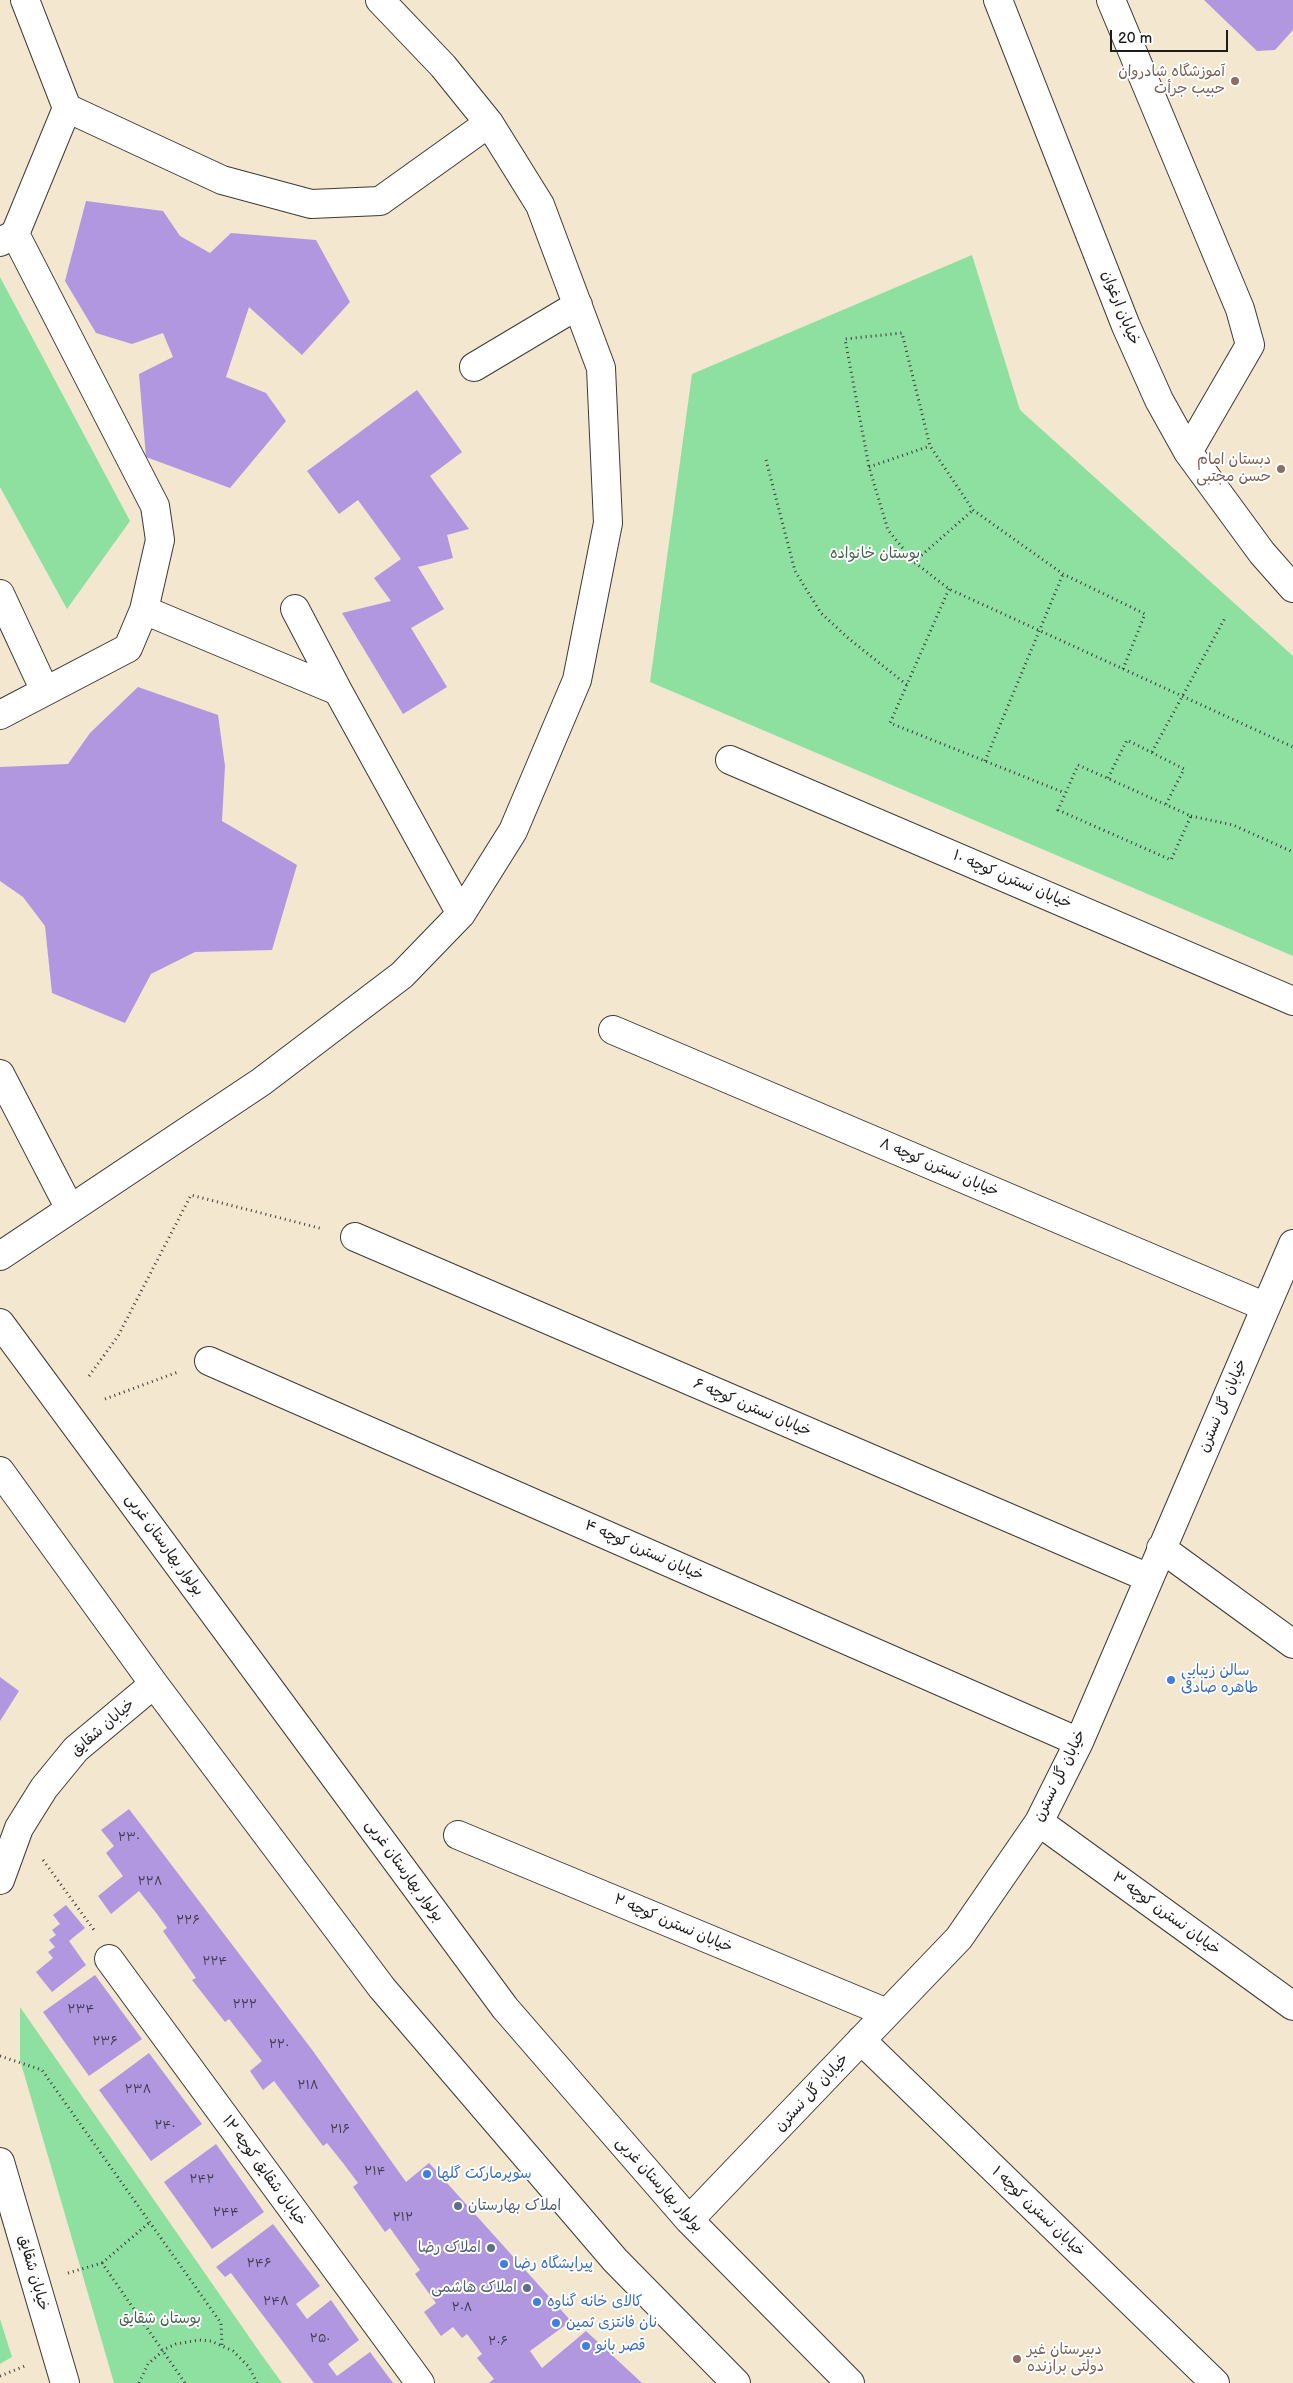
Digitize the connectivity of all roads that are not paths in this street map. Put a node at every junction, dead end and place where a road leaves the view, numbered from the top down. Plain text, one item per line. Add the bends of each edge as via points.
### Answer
1 (25, 0) edge
2 (380, 0) edge
3 (998, 0) edge
4 (1111, 0) edge
5 (67, 108) junction
6 (489, 123) junction
7 (8, 238) edge
8 (578, 305) junction
9 (474, 367) dead end
10 (1188, 452) junction
11 (1293, 588) edge
12 (0, 594) edge
13 (295, 609) dead end
14 (144, 610) junction
15 (45, 691) junction
16 (338, 691) junction
17 (0, 715) edge
18 (730, 760) dead end
19 (461, 914) junction
20 (1293, 1001) edge
21 (613, 1030) dead end
22 (0, 1074) edge
23 (70, 1209) junction
24 (355, 1237) road end
25 (1292, 1252) edge
26 (0, 1256) edge
27 (1266, 1307) junction
28 (0, 1323) edge
29 (209, 1361) road end
30 (0, 1471) edge
31 (1161, 1548) junction
32 (1149, 1578) junction
33 (1293, 1644) edge
34 (154, 1684) junction
35 (1078, 1742) junction
36 (1039, 1822) junction
37 (458, 1835) dead end
38 (0, 1880) edge
39 (109, 1959) road end
40 (1293, 2006) edge
41 (887, 2013) junction
42 (861, 2040) junction
43 (0, 2162) edge
44 (689, 2220) junction
45 (65, 2383) edge
46 (420, 2383) edge
47 (736, 2383) edge
48 (850, 2383) edge
49 (1215, 2383) edge

1 - 5 street
2 - 6 street via 443,66
3 - 10 street, خیابان ارغوان via 1126,326 1159,400
4 - 10 street via 1240,309 1250,345
5 - 6 street via 222,180 311,204 380,201
5 - 7 street
6 - 8 street via 540,204
7 - 14 street via 155,506 160,540
8 - 9 street
8 - 19 street via 601,368 608,523 577,680 512,830
10 - 11 street, خیابان ارغوان via 1262,553
12 - 15 street
13 - 16 street
14 - 15 street via 128,648
14 - 16 street
15 - 17 street
16 - 19 street
18 - 20 street, خیابان نسترن کوچه ۱۰
19 - 23 street via 402,975 260,1082
21 - 27 street, خیابان نسترن کوچه ۸
22 - 23 street
23 - 26 street
24 - 32 street, خیابان نسترن کوچه ۶
25 - 27 street, خیابان گل نسترن
27 - 31 street, خیابان گل نسترن
28 - 44 street, بولوار بهارستان غربی via 505,2008
29 - 35 street, خیابان نسترن کوچه ۴
30 - 34 street
31 - 32 street, خیابان گل نسترن
31 - 33 street
32 - 35 street, خیابان گل نسترن
34 - 38 street, خیابان شقایق via 76,1749 44,1788 19,1828
34 - 47 street via 382,1988 426,2041 615,2260
35 - 36 street, خیابان گل نسترن
36 - 40 street, خیابان نسترن کوچه ۳
36 - 41 street, خیابان گل نسترن via 958,1938
37 - 41 street, خیابان نسترن کوچه ۲
39 - 46 street, خیابان شقایق کوچه ۱۲
41 - 42 street, خیابان گل نسترن
42 - 44 street, خیابان گل نسترن
42 - 49 street, خیابان نسترن کوچه ۱
43 - 45 street, خیابان شقایق
44 - 48 street, بولوار بهارستان غربی

